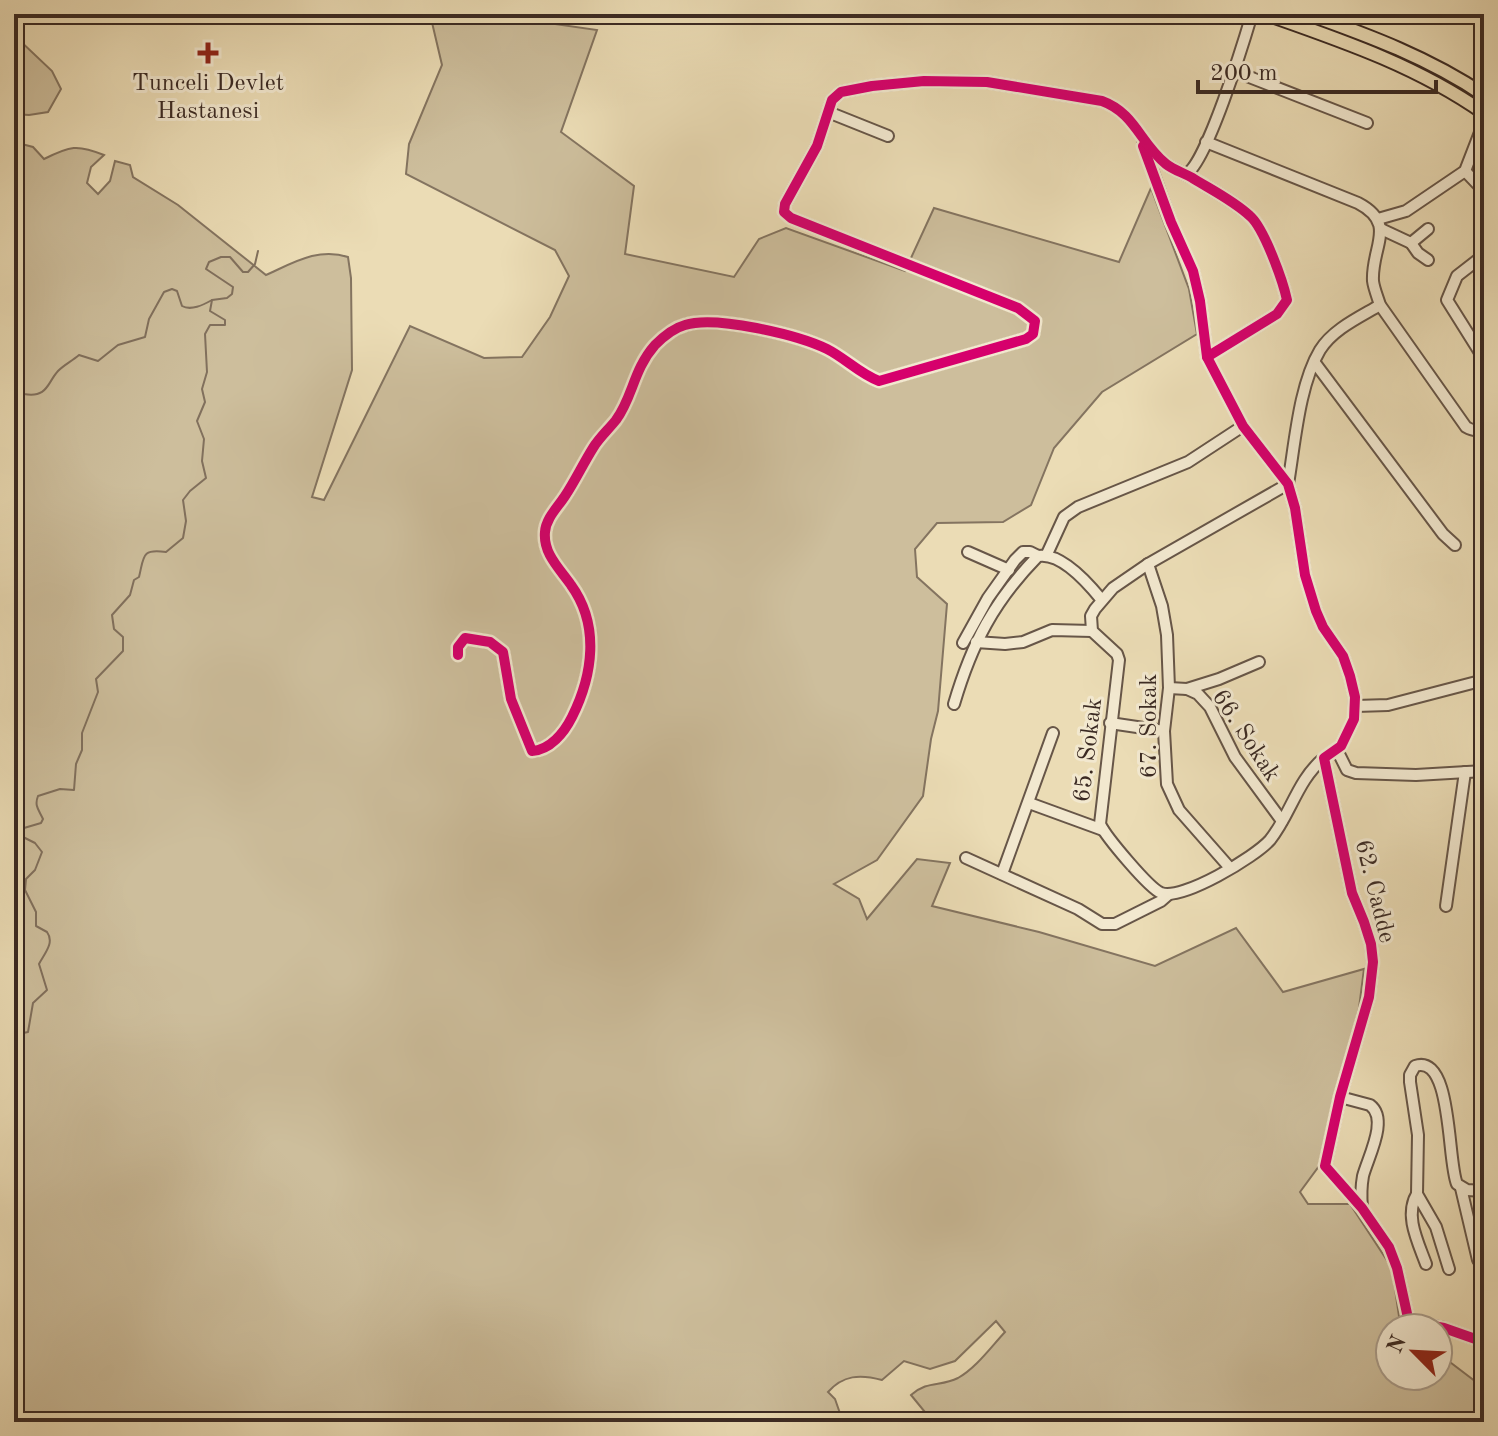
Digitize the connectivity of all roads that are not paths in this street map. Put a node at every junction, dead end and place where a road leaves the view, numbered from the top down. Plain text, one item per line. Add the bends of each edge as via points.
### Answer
1 (1252, 14) edge
2 (1266, 14) edge
3 (1308, 14) edge
4 (1234, 71) junction
5 (1483, 92) edge
6 (828, 112) junction
7 (1484, 113) edge
8 (1484, 122) edge
9 (1367, 123) dead end
10 (888, 136) dead end
11 (1140, 136) junction
12 (1206, 142) junction
13 (1465, 171) junction
14 (1186, 174) junction
15 (1484, 191) edge
16 (1380, 224) junction
17 (1428, 229) dead end
18 (1411, 243) junction
19 (1484, 255) edge
20 (1428, 260) dead end
21 (1380, 305) junction
22 (1207, 357) junction
23 (1484, 359) edge
24 (1315, 363) junction
25 (1484, 425) edge
26 (1243, 426) junction
27 (1288, 484) junction
28 (1455, 545) dead end
29 (968, 552) dead end
30 (1042, 555) junction
31 (1148, 564) junction
32 (1009, 570) junction
33 (1101, 599) junction
34 (1092, 631) junction
35 (976, 642) junction
36 (963, 643) dead end
37 (458, 655) dead end
38 (1259, 662) dead end
39 (1484, 680) edge
40 (1169, 688) junction
41 (1187, 689) junction
42 (954, 704) dead end
43 (1356, 706) junction
44 (1110, 723) junction
45 (1164, 731) junction
46 (1053, 733) dead end
47 (1337, 750) junction
48 (1324, 758) junction
49 (1484, 771) edge
50 (1465, 772) junction
51 (1029, 803) junction
52 (1282, 821) junction
53 (1103, 830) junction
54 (966, 858) dead end
55 (1230, 868) junction
56 (1002, 874) junction
57 (1169, 894) junction
58 (1446, 906) dead end
59 (1340, 1097) junction
60 (1461, 1188) junction
61 (1484, 1191) edge
62 (1417, 1194) junction
63 (1362, 1208) junction
64 (1478, 1260) dead end
65 (1426, 1264) dead end
66 (1449, 1269) dead end
67 (1479, 1341) edge
68 (1484, 1349) edge

1 - 4 street
2 - 7 main road via 1401,64
3 - 5 main road via 1394,45
4 - 9 street
4 - 12 street
6 - 10 street
6 - 11 street via 841,92 872,86 987,82 1102,101 1128,116
6 - 37 street via 817,146 785,204 787,215 1018,308 1035,321 1033,334 879,381 795,337 726,324 682,325 648,354 620,413 545,526 551,558 581,599 590,625 586,680 567,727 550,745 532,751 511,699 503,652 490,642 465,638
8 - 13 street
11 - 14 street via 1166,164
11 - 22 street via 1193,271
12 - 14 street
12 - 16 street via 1358,203
13 - 15 street
13 - 16 street
14 - 22 street via 1253,217 1287,300 1277,314
16 - 18 street
16 - 21 street via 1373,283
17 - 18 street
18 - 20 street
19 - 23 street via 1457,276 1447,300
21 - 24 street via 1333,336
21 - 25 street via 1466,427 1473,431
22 - 26 street
24 - 27 street
24 - 28 street
26 - 27 street
26 - 30 street via 1188,462 1071,512
27 - 31 street
27 - 43 street via 1305,575 1323,627 1343,656
29 - 32 street
30 - 32 street via 1023,552
30 - 33 street via 1086,580
30 - 35 street via 1002,596
31 - 33 street
31 - 40 street, 67. Sokak via 1162,606
32 - 36 street
33 - 34 street via 1091,616
34 - 35 street via 1052,630 1023,642
34 - 44 street, 65. Sokak via 1119,660
35 - 42 street
38 - 41 street
39 - 43 street via 1388,705
40 - 41 street, 66. Sokak
40 - 45 street, 67. Sokak
41 - 52 street, 66. Sokak via 1210,707 1235,757
43 - 47 street via 1350,730
44 - 45 street
44 - 53 street, 65. Sokak via 1100,814
45 - 55 street, 67. Sokak via 1168,790
46 - 51 street
47 - 48 street
47 - 50 street via 1347,770 1356,773
48 - 52 street via 1302,782
48 - 59 street, 62. Cadde via 1352,893 1373,962 1369,997
49 - 50 street
50 - 58 street
51 - 53 street
51 - 56 street
52 - 55 street via 1257,852
53 - 57 street, 65. Sokak via 1153,888
54 - 56 street
55 - 57 street
56 - 57 street via 1102,924 1115,924
59 - 63 street, 62. Cadde via 1325,1166
59 - 63 street via 1370,1105 1379,1117 1363,1179
60 - 61 street
60 - 62 street via 1454,1179 1440,1080 1433,1069 1419,1064 1410,1075 1418,1135
60 - 64 street
62 - 65 street via 1411,1216
62 - 66 street via 1436,1227
63 - 67 street, 62. Cadde via 1393,1254 1408,1318
67 - 68 street

